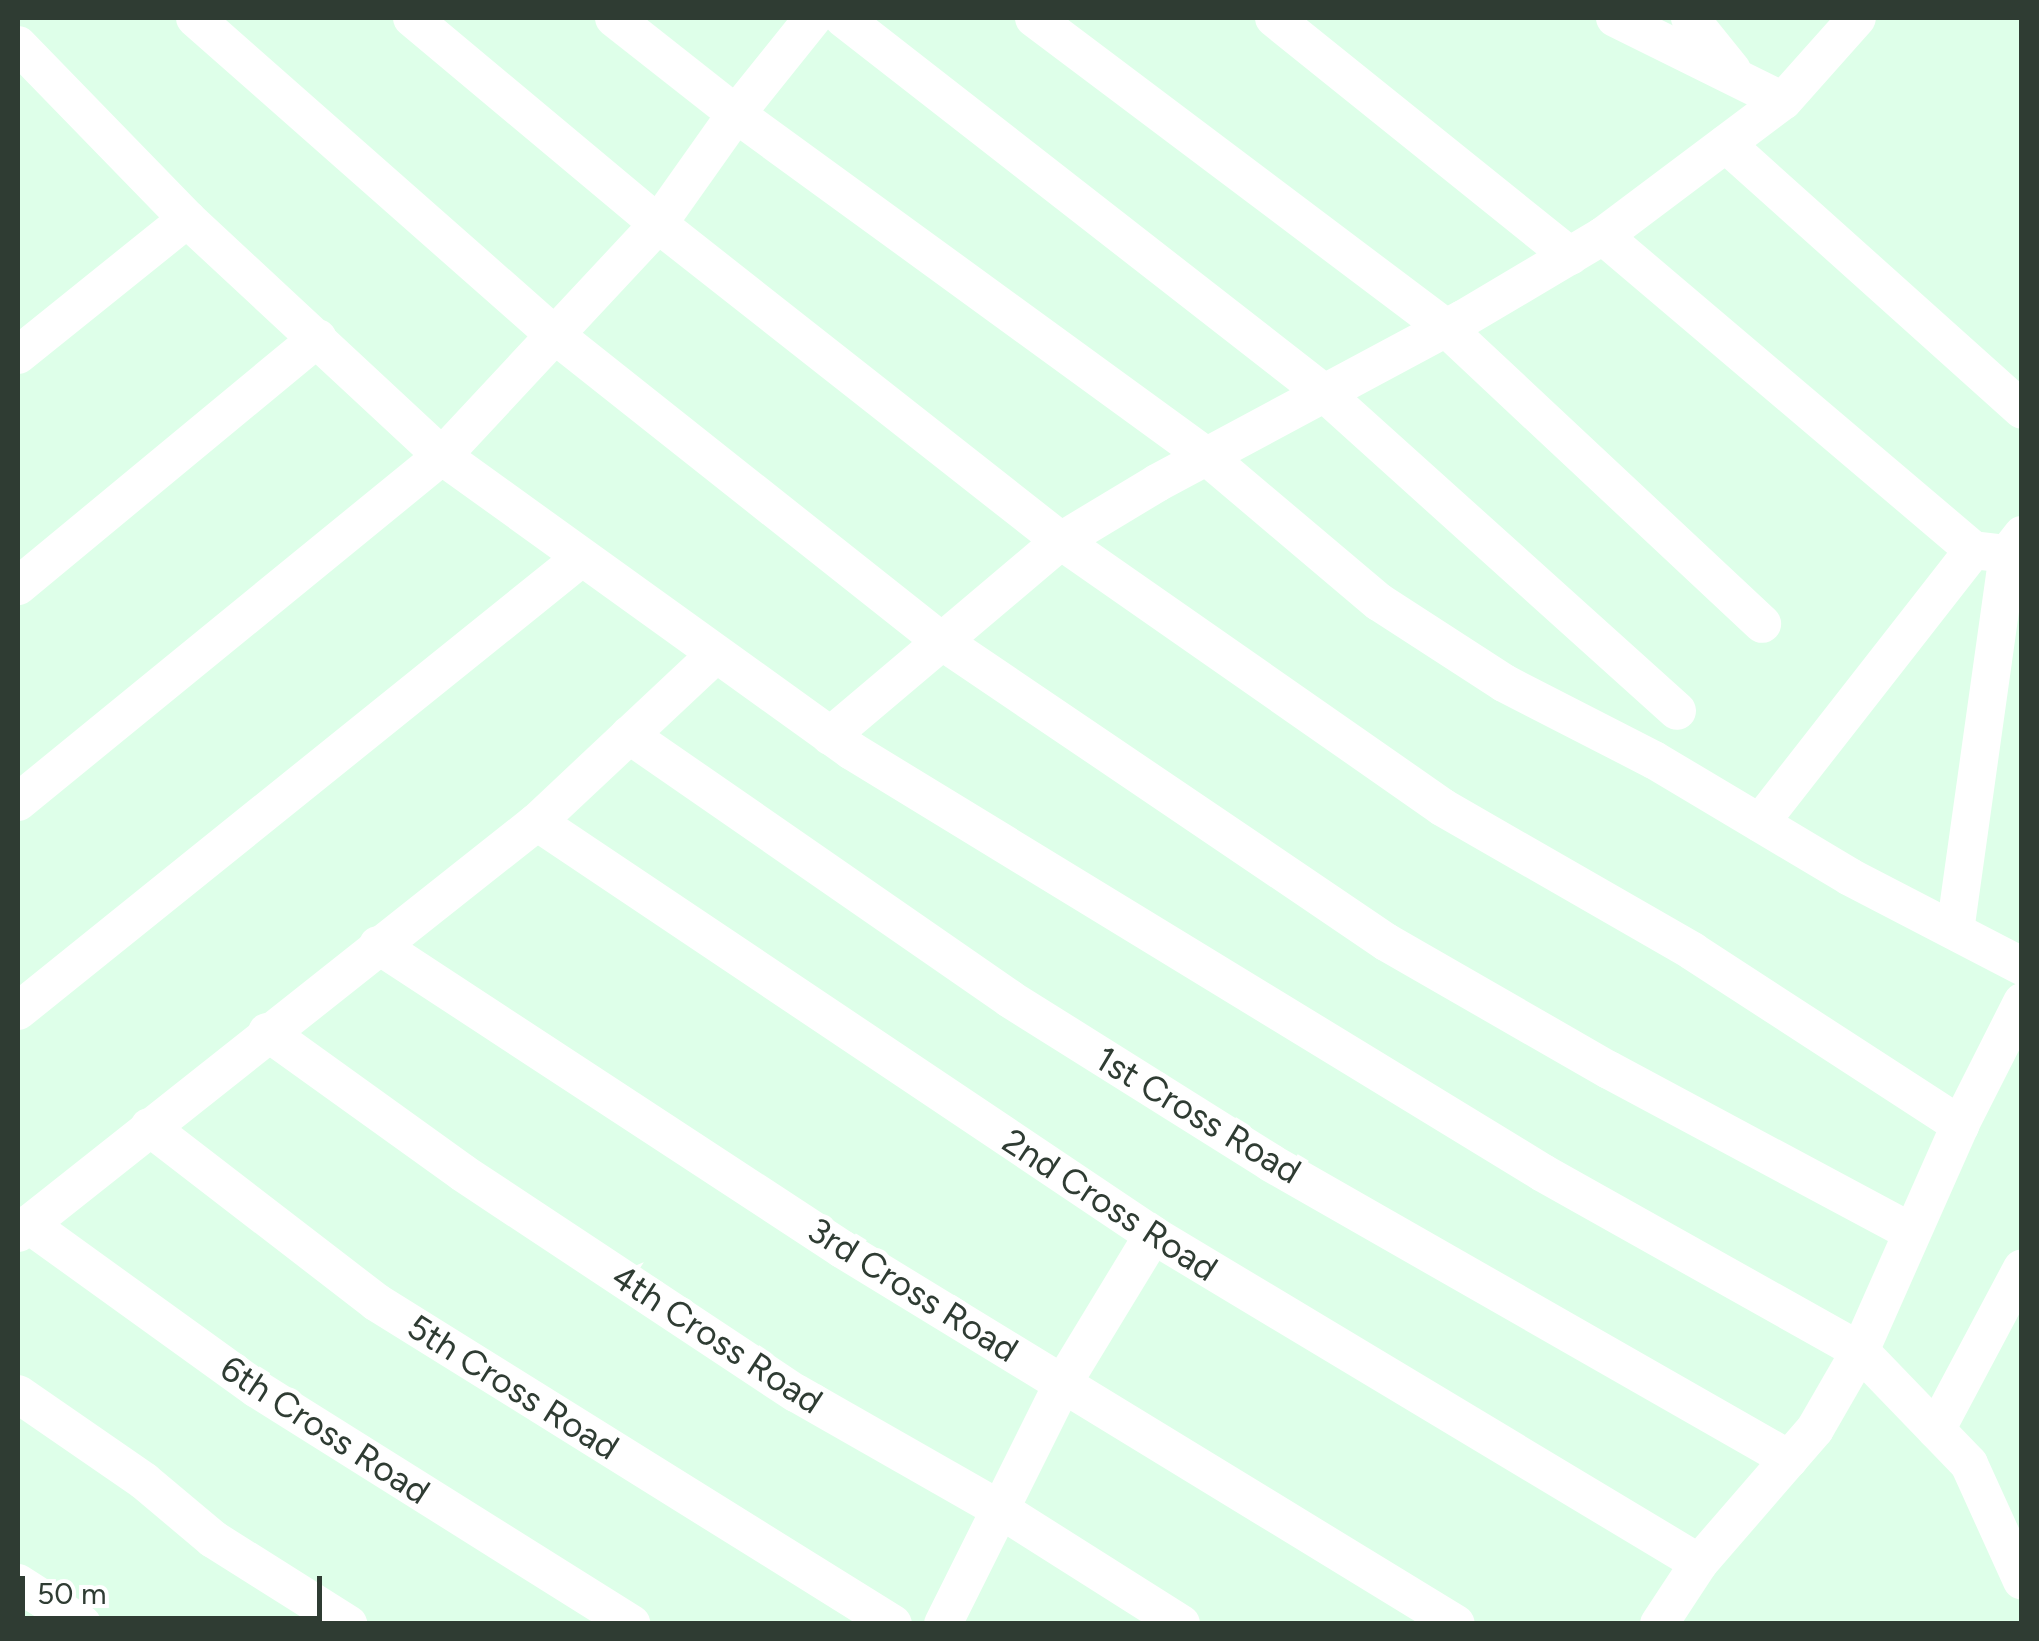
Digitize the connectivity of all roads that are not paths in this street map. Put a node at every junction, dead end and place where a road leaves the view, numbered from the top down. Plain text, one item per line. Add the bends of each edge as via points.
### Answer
1 (195, 18) edge
2 (412, 18) edge
3 (614, 18) edge
4 (813, 18) edge
5 (843, 18) edge
6 (1034, 18) edge
7 (1274, 18) edge
8 (1615, 18) edge
9 (1690, 18) edge
10 (1857, 18) edge
11 (18, 45) edge
12 (1740, 80) junction
13 (1784, 101) junction
14 (736, 114) junction
15 (1726, 144) junction
16 (187, 219) junction
17 (658, 224) junction
18 (1603, 236) junction
19 (1570, 256) junction
20 (1446, 328) junction
21 (554, 336) junction
22 (318, 338) junction
23 (18, 355) edge
24 (1324, 393) junction
25 (2022, 410) edge
26 (442, 456) junction
27 (1206, 456) junction
28 (1061, 541) junction
29 (2001, 546) edge
30 (581, 558) junction
31 (18, 586) edge
32 (1762, 624) dead end
33 (940, 640) junction
34 (716, 654) junction
35 (1677, 711) dead end
36 (629, 735) junction
37 (830, 736) junction
38 (18, 802) edge
39 (536, 822) junction
40 (1760, 823) junction
41 (1955, 931) junction
42 (378, 945) junction
43 (2022, 966) edge
44 (2022, 1002) edge
45 (18, 1011) edge
46 (267, 1032) junction
47 (1960, 1125) junction
48 (148, 1126) junction
49 (23, 1228) edge
50 (1912, 1232) junction
51 (1153, 1235) junction
52 (2022, 1268) edge
53 (1860, 1351) junction
54 (1063, 1383) junction
55 (18, 1394) edge
56 (1936, 1430) junction
57 (1789, 1458) junction
58 (1001, 1510) junction
59 (2018, 1556) edge
60 (1699, 1563) junction
61 (18, 1583) edge
62 (82, 1624) edge
63 (348, 1624) edge
64 (630, 1624) edge
65 (893, 1624) edge
66 (943, 1624) edge
67 (1181, 1624) edge
68 (1456, 1624) edge
69 (1659, 1624) edge

1 - 21 street
2 - 17 street
3 - 14 street
4 - 14 street
5 - 24 street
6 - 20 street
7 - 19 street
8 - 12 street
9 - 12 street
10 - 13 street
11 - 16 street
12 - 13 street
13 - 15 street
14 - 17 street
14 - 27 street
15 - 18 street
15 - 25 street
16 - 22 street
16 - 23 street
17 - 21 street
17 - 28 street
18 - 19 street
18 - 29 street
19 - 20 street
20 - 24 street
20 - 32 street
21 - 26 street
21 - 33 street
22 - 26 street
22 - 31 street
24 - 27 street
24 - 35 street
26 - 30 street
26 - 38 street
27 - 28 street
27 - 40 street via 1379,602 1504,683
28 - 33 street
28 - 47 street via 1442,807 1692,951
29 - 40 street
29 - 41 street
30 - 34 street
30 - 45 street
33 - 37 street
33 - 50 street via 1386,942
34 - 36 street
34 - 37 street
36 - 39 street
36 - 57 street, 1st Cross Road via 1010,1000 1239,1142
37 - 53 street via 1544,1173
39 - 42 street
39 - 51 street, 2nd Cross Road
40 - 41 street
41 - 43 street
42 - 46 street
42 - 54 street, 3rd Cross Road via 842,1249
44 - 47 street
46 - 48 street
46 - 58 street, 4th Cross Road via 462,1173 796,1393
47 - 50 street
48 - 49 street
48 - 65 street, 5th Cross Road via 376,1302
49 - 64 street, 6th Cross Road via 257,1389
50 - 53 street
51 - 54 street
51 - 60 street, 2nd Cross Road
52 - 56 street
53 - 56 street
53 - 57 street via 1815,1429
54 - 58 street
54 - 68 street, 3rd Cross Road
55 - 63 street via 214,1540
56 - 59 street via 1969,1464
57 - 60 street
58 - 66 street
58 - 67 street, 4th Cross Road
60 - 69 street
61 - 62 street

